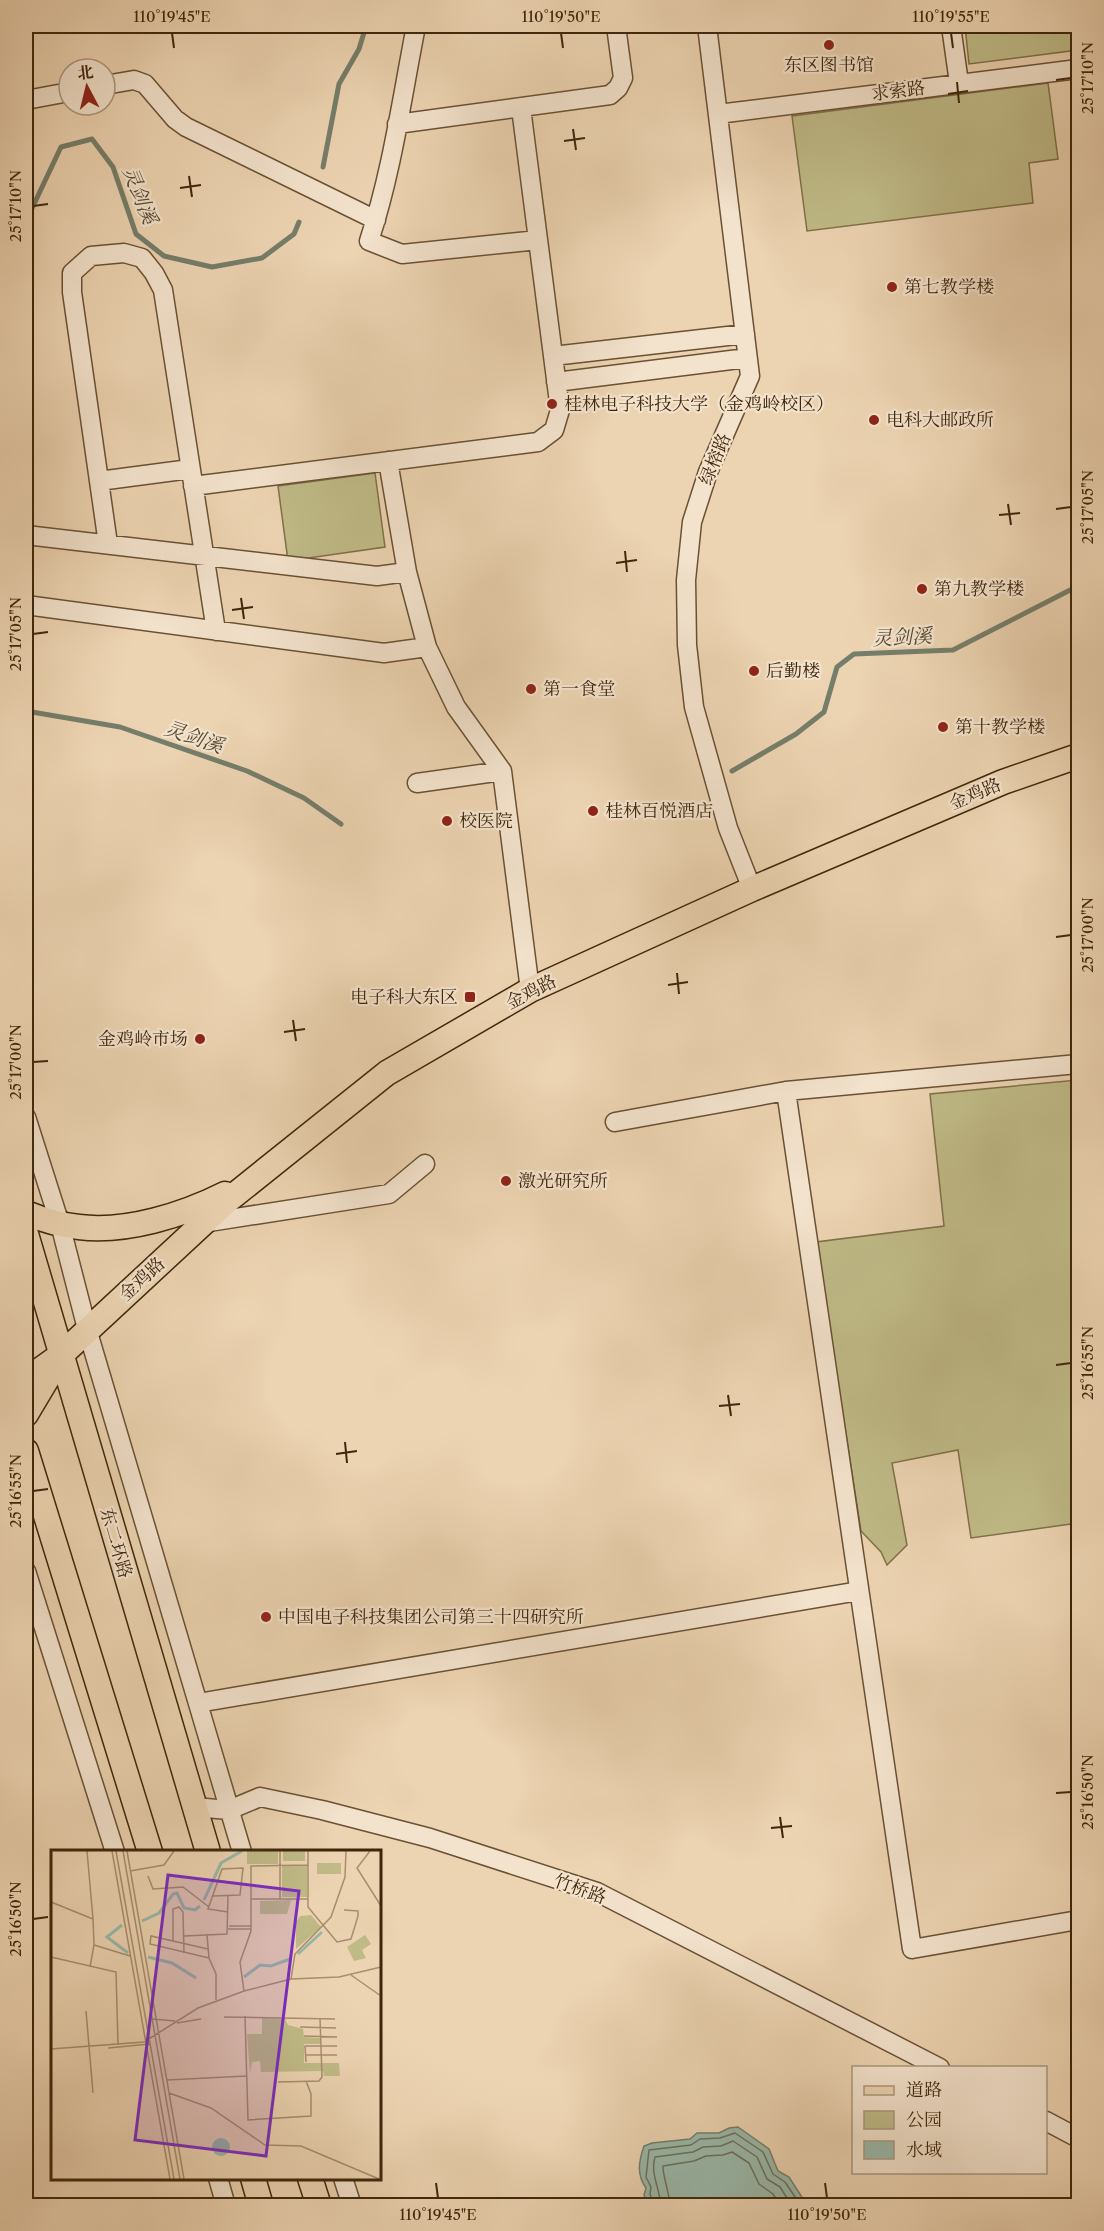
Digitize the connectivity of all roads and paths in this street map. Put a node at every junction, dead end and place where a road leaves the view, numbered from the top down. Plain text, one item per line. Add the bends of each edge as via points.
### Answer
1 (416, 26) edge
2 (616, 26) edge
3 (707, 26) edge
4 (951, 26) edge
5 (1078, 69) edge
6 (117, 83) edge
7 (959, 83) junction
8 (57, 94) edge
9 (26, 100) edge
10 (521, 108) junction
11 (718, 114) junction
12 (397, 123) junction
13 (376, 220) junction
14 (538, 240) junction
15 (745, 334) junction
16 (553, 356) junction
17 (747, 358) junction
18 (556, 382) junction
19 (388, 461) junction
20 (191, 478) junction
21 (99, 481) junction
22 (26, 535) edge
23 (108, 544) junction
24 (204, 555) junction
25 (407, 572) junction
26 (26, 605) edge
27 (216, 631) junction
28 (426, 647) junction
29 (1078, 756) edge
30 (502, 771) junction
31 (417, 783) dead end
32 (752, 889) junction
33 (530, 990) junction
34 (1078, 1064) edge
35 (786, 1091) junction
36 (26, 1117) edge
37 (615, 1122) dead end
38 (425, 1164) dead end
39 (252, 1181) junction
40 (26, 1213) edge
41 (203, 1223) junction
42 (60, 1224) junction
43 (26, 1234) edge
44 (87, 1329) junction
45 (61, 1355) junction
46 (26, 1380) edge
47 (26, 1414) edge
48 (26, 1451) edge
49 (26, 1571) edge
50 (859, 1591) junction
51 (198, 1703) junction
52 (194, 1807) junction
53 (229, 1810) junction
54 (116, 1850) edge
55 (150, 1850) edge
56 (208, 1850) edge
57 (242, 1850) edge
58 (1078, 1920) edge
59 (938, 2066) edge
60 (1047, 2122) edge
61 (1078, 2138) edge
62 (219, 2180) edge
63 (253, 2180) edge
64 (311, 2180) edge
65 (344, 2180) edge
66 (226, 2205) edge
67 (261, 2205) edge
68 (319, 2205) edge
69 (352, 2205) edge

1 - 12 street
2 - 10 street via 623,78 610,95
3 - 11 street, 绿榕路
4 - 7 street
5 - 7 street, 求索路
6 - 13 street via 134,80 145,84 186,127
7 - 11 street, 求索路
8 - 9 street
10 - 12 street
10 - 14 street
11 - 15 street, 绿榕路
12 - 13 street
13 - 14 street via 369,240 402,254
14 - 16 street
15 - 16 street
15 - 17 street, 绿榕路
16 - 18 street
17 - 18 street
17 - 32 street, 绿榕路 via 750,376 708,472 692,522 686,580 687,645 694,707 728,828
18 - 19 street via 560,410 554,430 538,442
19 - 20 street
19 - 25 street
20 - 21 street
20 - 21 street via 163,290 142,258 124,253 92,256 72,273
20 - 24 street
21 - 23 street
22 - 23 street
23 - 24 street
24 - 25 street via 377,576
24 - 27 street
25 - 28 street
26 - 27 street
27 - 28 street via 384,653
28 - 30 street via 456,706
29 - 32 main road, 金鸡路 via 1003,782
30 - 31 street
30 - 33 street
32 - 33 main road, 金鸡路
33 - 39 main road, 金鸡路 via 387,1073
34 - 35 street
35 - 37 street
35 - 50 street
36 - 42 street
38 - 41 street via 389,1194
39 - 41 main road, 金鸡路
39 - 42 main road via 211,1201 145,1222 101,1228
40 - 42 main road
41 - 44 main road, 金鸡路
42 - 44 street
43 - 45 main road, 东二环路
44 - 45 main road, 金鸡路
44 - 51 street
45 - 46 main road
45 - 47 main road
45 - 52 main road, 东二环路
48 - 55 main road
49 - 54 street
50 - 51 street
50 - 58 street via 912,1949
51 - 53 street
52 - 53 street, 竹桥路
52 - 56 main road, 东二环路
53 - 57 street
53 - 59 street, 竹桥路 via 260,1797 322,1810 430,1838 597,1892
60 - 61 street
62 - 66 street
63 - 67 main road
64 - 68 main road
65 - 69 street

